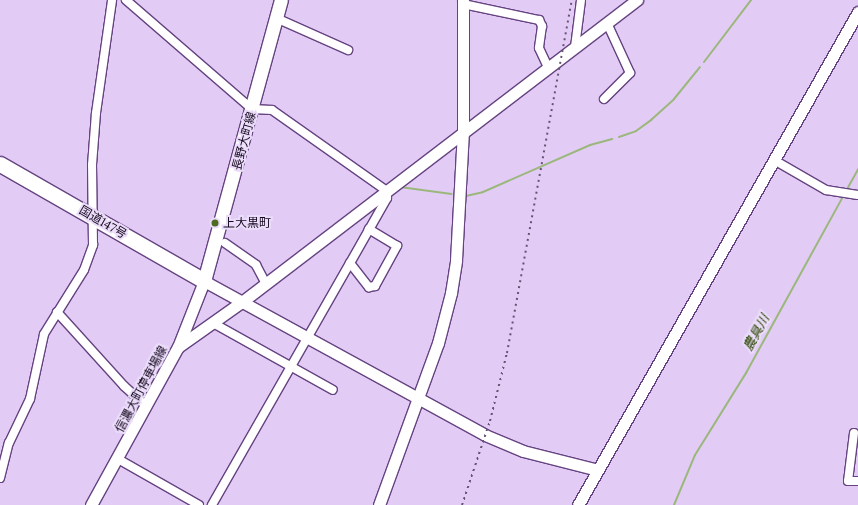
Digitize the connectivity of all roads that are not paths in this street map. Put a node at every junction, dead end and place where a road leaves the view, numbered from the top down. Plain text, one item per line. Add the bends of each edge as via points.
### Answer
1 (112, 0) edge
2 (126, 0) edge
3 (281, 0) edge
4 (580, 0) edge
5 (637, 0) edge
6 (463, 2) edge
7 (858, 12) edge
8 (276, 18) junction
9 (607, 23) junction
10 (575, 47) junction
11 (348, 50) dead end
12 (548, 67) junction
13 (604, 99) dead end
14 (252, 109) junction
15 (463, 132) junction
16 (774, 160) junction
17 (0, 164) edge
18 (387, 191) junction
19 (856, 196) edge
20 (92, 216) junction
21 (369, 229) junction
22 (225, 243) dead end
23 (350, 263) junction
24 (204, 281) junction
25 (266, 284) junction
26 (242, 302) junction
27 (57, 312) junction
28 (212, 322) junction
29 (307, 339) junction
30 (178, 347) junction
31 (290, 366) junction
32 (333, 390) dead end
33 (417, 399) junction
34 (147, 407) junction
35 (854, 433) dead end
36 (118, 459) junction
37 (598, 470) junction
38 (0, 478) edge
39 (858, 481) edge
40 (91, 505) edge
41 (198, 505) edge
42 (212, 505) edge
43 (379, 505) edge
44 (578, 505) edge

1 - 20 street via 96,113
2 - 14 street
3 - 8 main road, 長野大町線
4 - 10 street
5 - 9 street
6 - 12 street via 538,20 542,26 539,48
6 - 15 street
7 - 16 street
8 - 11 street
8 - 14 main road, 長野大町線
9 - 10 street
9 - 13 street via 630,73
10 - 12 street
12 - 15 street
14 - 18 street via 272,110
14 - 24 main road, 長野大町線
15 - 18 street
15 - 33 street via 456,260 451,293 438,343
16 - 19 street via 833,192
16 - 37 street
17 - 20 highway, 国道147号
18 - 21 street via 387,198
18 - 25 street
20 - 24 highway, 国道147号
20 - 27 street via 93,245 90,255 84,270
21 - 23 street
21 - 23 street via 397,246 375,286 369,287
22 - 25 street via 256,265
23 - 29 street
24 - 26 street
24 - 30 street, 信濃大町停車場線
25 - 26 street
26 - 28 street
26 - 29 street
27 - 34 street via 124,386
27 - 38 street via 44,334 30,399 9,444
28 - 30 street
28 - 31 street
29 - 31 street
29 - 33 street
30 - 34 street, 信濃大町停車場線
31 - 32 street
31 - 42 street
33 - 37 street via 504,443 545,457
33 - 43 street
34 - 36 street, 信濃大町停車場線
35 - 39 street via 848,481
36 - 40 street, 信濃大町停車場線
36 - 41 street
37 - 44 street

